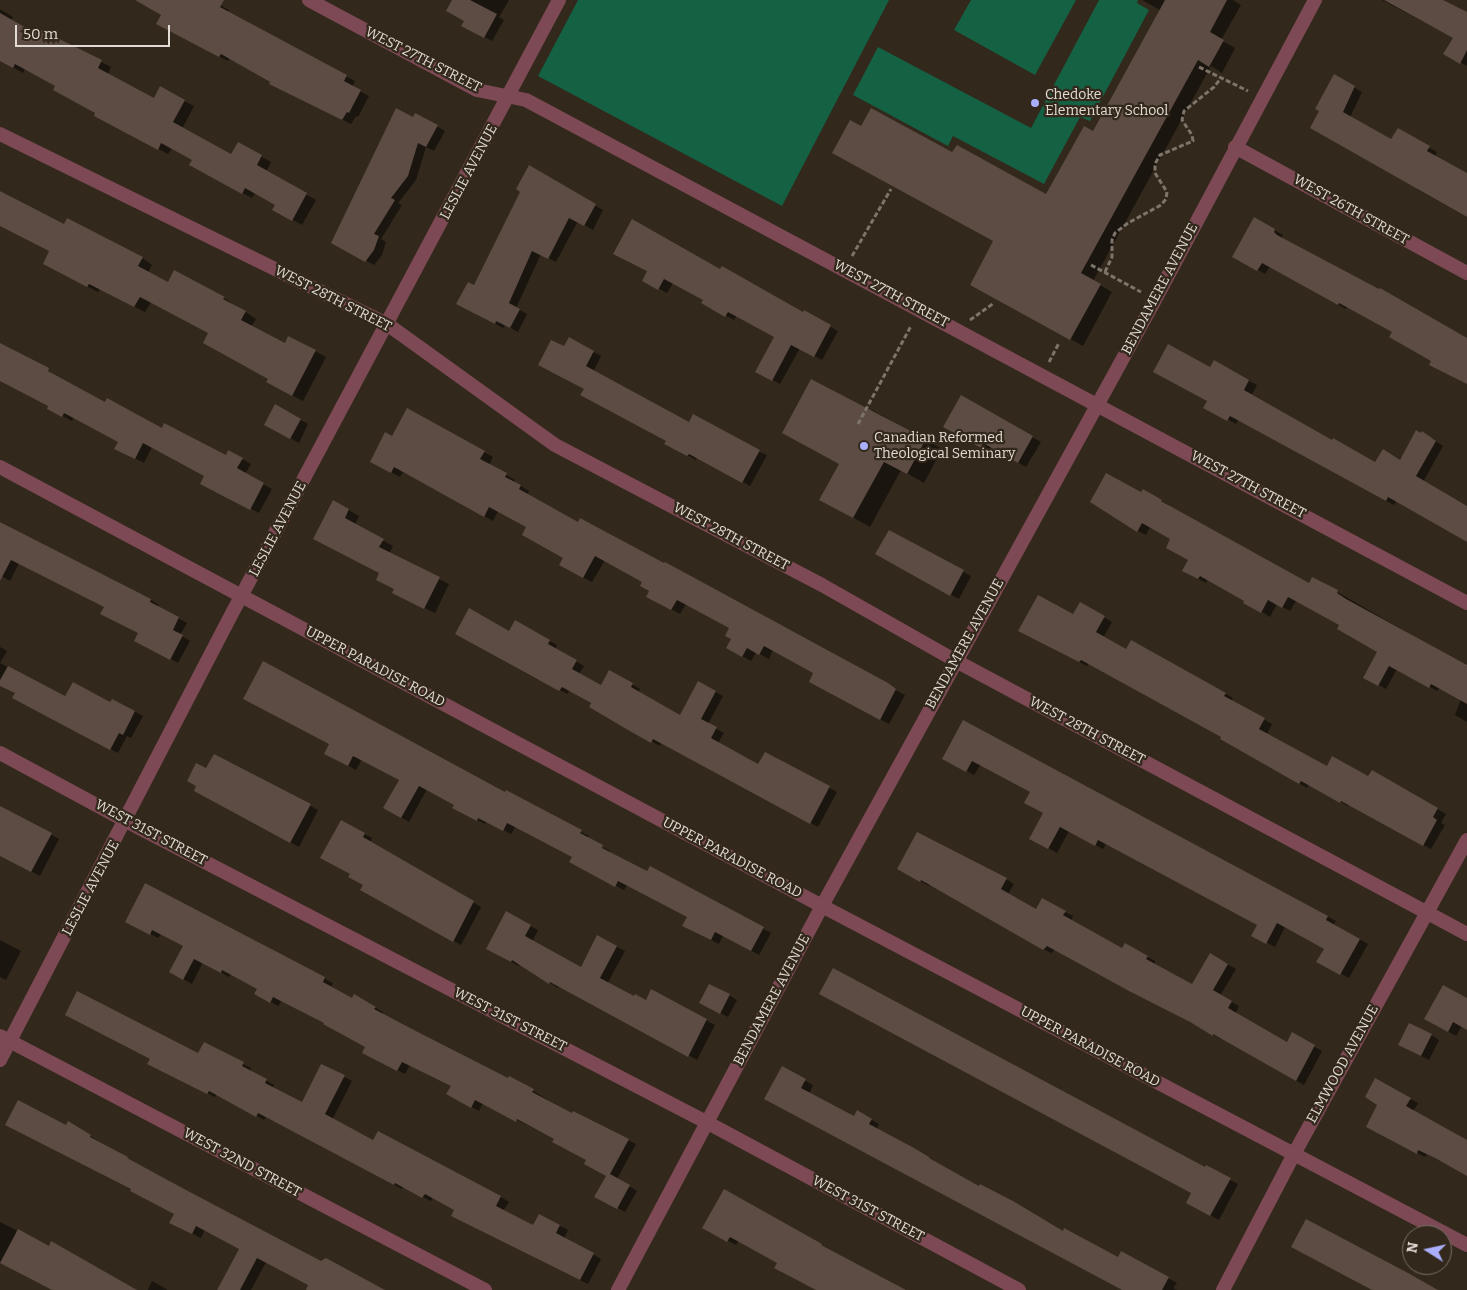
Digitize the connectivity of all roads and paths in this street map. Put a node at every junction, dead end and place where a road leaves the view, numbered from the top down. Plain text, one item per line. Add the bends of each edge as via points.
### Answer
1 (309, 0) edge
2 (560, 0) edge
3 (1315, 0) edge
4 (1200, 66) dead end
5 (1221, 78) junction
6 (510, 96) junction
7 (1262, 99) junction
8 (0, 134) edge
9 (1235, 147) junction
10 (891, 189) dead end
11 (1091, 265) dead end
12 (844, 270) junction
13 (1105, 272) junction
14 (1467, 273) edge
15 (1155, 300) junction
16 (994, 303) dead end
17 (920, 310) junction
18 (387, 324) junction
19 (956, 329) junction
20 (1097, 405) junction
21 (858, 424) dead end
22 (0, 466) edge
23 (242, 596) junction
24 (1467, 603) edge
25 (956, 660) junction
26 (0, 753) edge
27 (126, 821) junction
28 (1467, 840) edge
29 (822, 906) junction
30 (1427, 912) junction
31 (1467, 934) edge
32 (5, 1039) edge
33 (0, 1060) edge
34 (708, 1123) junction
35 (1294, 1154) junction
36 (1467, 1245) edge
37 (484, 1290) edge
38 (618, 1290) edge
39 (1019, 1290) edge
40 (1223, 1290) edge

1 - 6 street, WEST 27TH STREET via 477,90
2 - 6 street, LESLIE AVENUE
3 - 7 street, BENDAMERE AVENUE
4 - 5 path
5 - 7 path
5 - 13 path via 1184,111 1182,120 1193,141 1160,155 1155,164 1155,172 1167,192 1166,200 1115,233 1112,257
6 - 12 street, WEST 27TH STREET via 526,100
6 - 18 street, LESLIE AVENUE
7 - 9 street, BENDAMERE AVENUE
8 - 18 street, WEST 28TH STREET
9 - 14 street, WEST 26TH STREET
9 - 15 street, BENDAMERE AVENUE
10 - 12 path
11 - 13 path
12 - 17 street, WEST 27TH STREET
13 - 15 path
15 - 20 street, BENDAMERE AVENUE
16 - 19 path
17 - 19 street, WEST 27TH STREET
17 - 21 path
18 - 23 street, LESLIE AVENUE
18 - 25 street, WEST 28TH STREET via 555,444
19 - 20 street, WEST 27TH STREET
20 - 24 street, WEST 27TH STREET
20 - 25 street, BENDAMERE AVENUE
22 - 23 street, UPPER PARADISE ROAD
23 - 27 street, LESLIE AVENUE
23 - 29 street, UPPER PARADISE ROAD
25 - 29 street, BENDAMERE AVENUE
25 - 30 street, WEST 28TH STREET
26 - 27 street, WEST 31ST STREET
27 - 32 street, LESLIE AVENUE
27 - 34 street, WEST 31ST STREET
28 - 30 street, ELMWOOD AVENUE
29 - 34 street, BENDAMERE AVENUE
29 - 35 street, UPPER PARADISE ROAD
30 - 31 street, WEST 28TH STREET
30 - 35 street, ELMWOOD AVENUE
32 - 33 street, LESLIE AVENUE
32 - 37 street, WEST 32ND STREET
34 - 38 street, BENDAMERE AVENUE
34 - 39 street, WEST 31ST STREET
35 - 36 street, UPPER PARADISE ROAD
35 - 40 street, ELMWOOD AVENUE

